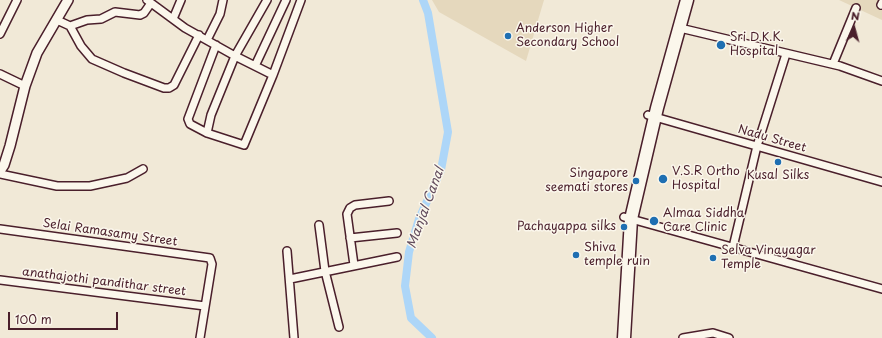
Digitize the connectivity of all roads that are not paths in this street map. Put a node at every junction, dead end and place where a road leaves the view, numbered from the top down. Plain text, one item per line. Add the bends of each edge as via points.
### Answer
1 (16, 0) edge
2 (68, 0) edge
3 (181, 0) edge
4 (223, 0) edge
5 (267, 0) edge
6 (286, 0) edge
7 (301, 0) edge
8 (679, 0) edge
9 (687, 0) edge
10 (152, 2) edge
11 (856, 8) dead end
12 (173, 19) junction
13 (58, 20) junction
14 (70, 26) junction
15 (680, 28) junction
16 (0, 34) edge
17 (198, 35) junction
18 (207, 40) junction
19 (216, 45) junction
20 (786, 54) junction
21 (235, 56) junction
22 (833, 64) junction
23 (255, 66) junction
24 (0, 74) edge
25 (273, 75) junction
26 (882, 81) edge
27 (25, 86) junction
28 (652, 116) junction
29 (207, 133) junction
30 (757, 146) junction
31 (143, 169) dead end
32 (0, 171) edge
33 (0, 174) edge
34 (882, 182) edge
35 (389, 201) dead end
36 (628, 218) junction
37 (319, 225) dead end
38 (0, 230) edge
39 (397, 233) dead end
40 (350, 238) junction
41 (733, 248) junction
42 (288, 251) dead end
43 (397, 257) dead end
44 (354, 265) junction
45 (325, 271) junction
46 (290, 279) junction
47 (0, 280) edge
48 (882, 289) edge
49 (205, 306) junction
50 (339, 327) dead end
51 (200, 338) edge
52 (294, 338) edge
53 (619, 338) edge
54 (624, 338) edge
55 (683, 338) edge
56 (729, 338) edge

1 - 16 street
2 - 13 street
3 - 12 street
4 - 18 street via 220,14
5 - 21 street
6 - 23 street
7 - 25 street
8 - 28 highway
9 - 15 highway
10 - 12 street
10 - 14 street via 144,14 115,12 101,19 87,20
11 - 22 street
12 - 17 street
13 - 14 street
13 - 27 street via 37,53
14 - 17 street via 92,59 164,88 174,85
15 - 20 street
15 - 28 highway
17 - 18 street
18 - 19 street
19 - 21 street
19 - 29 street via 188,119 190,124
20 - 22 street
20 - 30 street
21 - 23 street
21 - 29 street via 211,115
22 - 26 street
23 - 25 street
24 - 27 street
25 - 29 street via 245,144
27 - 32 street via 10,146
28 - 30 street, Nadu Street
28 - 36 highway
30 - 34 street, Nadu Street
30 - 41 street
31 - 33 street via 127,178 90,186 57,186
35 - 40 street via 355,205 350,208 347,214
36 - 41 street
36 - 53 highway
36 - 54 highway
37 - 45 street
38 - 49 street, Selai Ramasamy Street via 210,258 212,264
39 - 40 street
40 - 44 street
41 - 48 street
42 - 46 street
43 - 44 street
44 - 45 street
45 - 46 street
45 - 50 street
46 - 52 street
47 - 49 street, anathajothi pandithar street
49 - 51 street
55 - 56 street via 713,333

